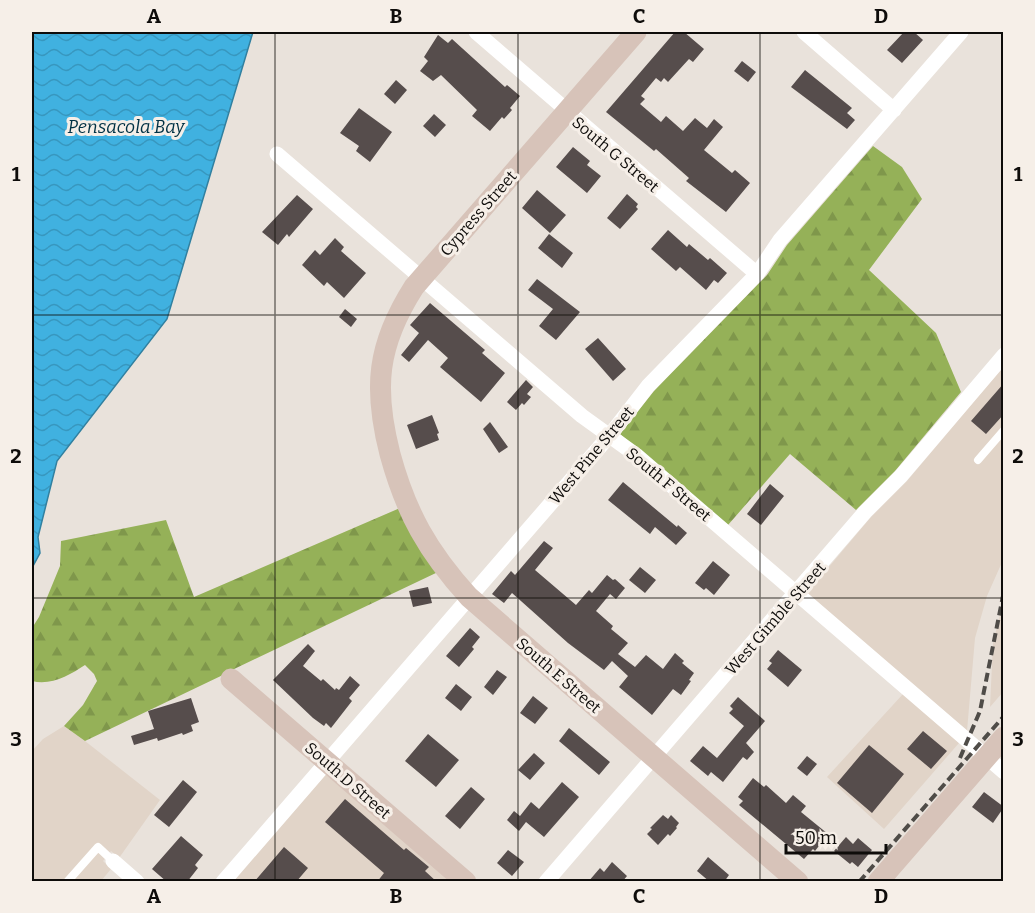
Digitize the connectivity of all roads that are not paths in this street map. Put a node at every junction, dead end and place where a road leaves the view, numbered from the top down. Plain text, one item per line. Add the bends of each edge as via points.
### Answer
1 (476, 32) edge
2 (636, 32) edge
3 (804, 32) edge
4 (961, 32) edge
5 (894, 110) junction
6 (568, 112) junction
7 (277, 154) dead end
8 (757, 274) junction
9 (422, 277) junction
10 (1004, 355) edge
11 (382, 423) joint
12 (1004, 430) edge
13 (610, 435) junction
14 (978, 460) dead end
15 (796, 593) junction
16 (469, 597) junction
17 (231, 679) dead end
18 (1004, 737) edge
19 (986, 757) junction
20 (654, 758) junction
21 (327, 761) junction
22 (1004, 772) edge
23 (113, 861) joint
24 (68, 882) edge
25 (137, 882) edge
26 (223, 882) edge
27 (465, 882) edge
28 (546, 882) edge
29 (798, 882) edge
30 (878, 882) edge

1 - 6 street, South G Street
2 - 6 street, Cypress Street
3 - 5 street
4 - 5 street, West Pine Street
5 - 8 street, West Pine Street via 780,240
6 - 8 street, South G Street
6 - 9 street, Cypress Street
7 - 9 street, South F Street
8 - 13 street, West Pine Street via 648,386
9 - 11 street, Cypress Street via 402,306 384,350 380,375
9 - 13 street, South F Street via 582,416
10 - 15 street, West Gimble Street
11 - 16 street, South E Street via 399,487 416,524 432,552
12 - 14 lane
13 - 15 street, South F Street
13 - 16 street, West Pine Street
15 - 19 street, South F Street
15 - 20 street, West Gimble Street
16 - 20 street, South E Street
16 - 21 street, West Pine Street
17 - 21 street, South D Street
18 - 19 street
19 - 22 street, South F Street
19 - 30 street
20 - 28 street, West Gimble Street
20 - 29 street, South E Street
21 - 26 street, West Pine Street
21 - 27 street, South D Street
23 - 24 lane via 98,847
23 - 25 street

